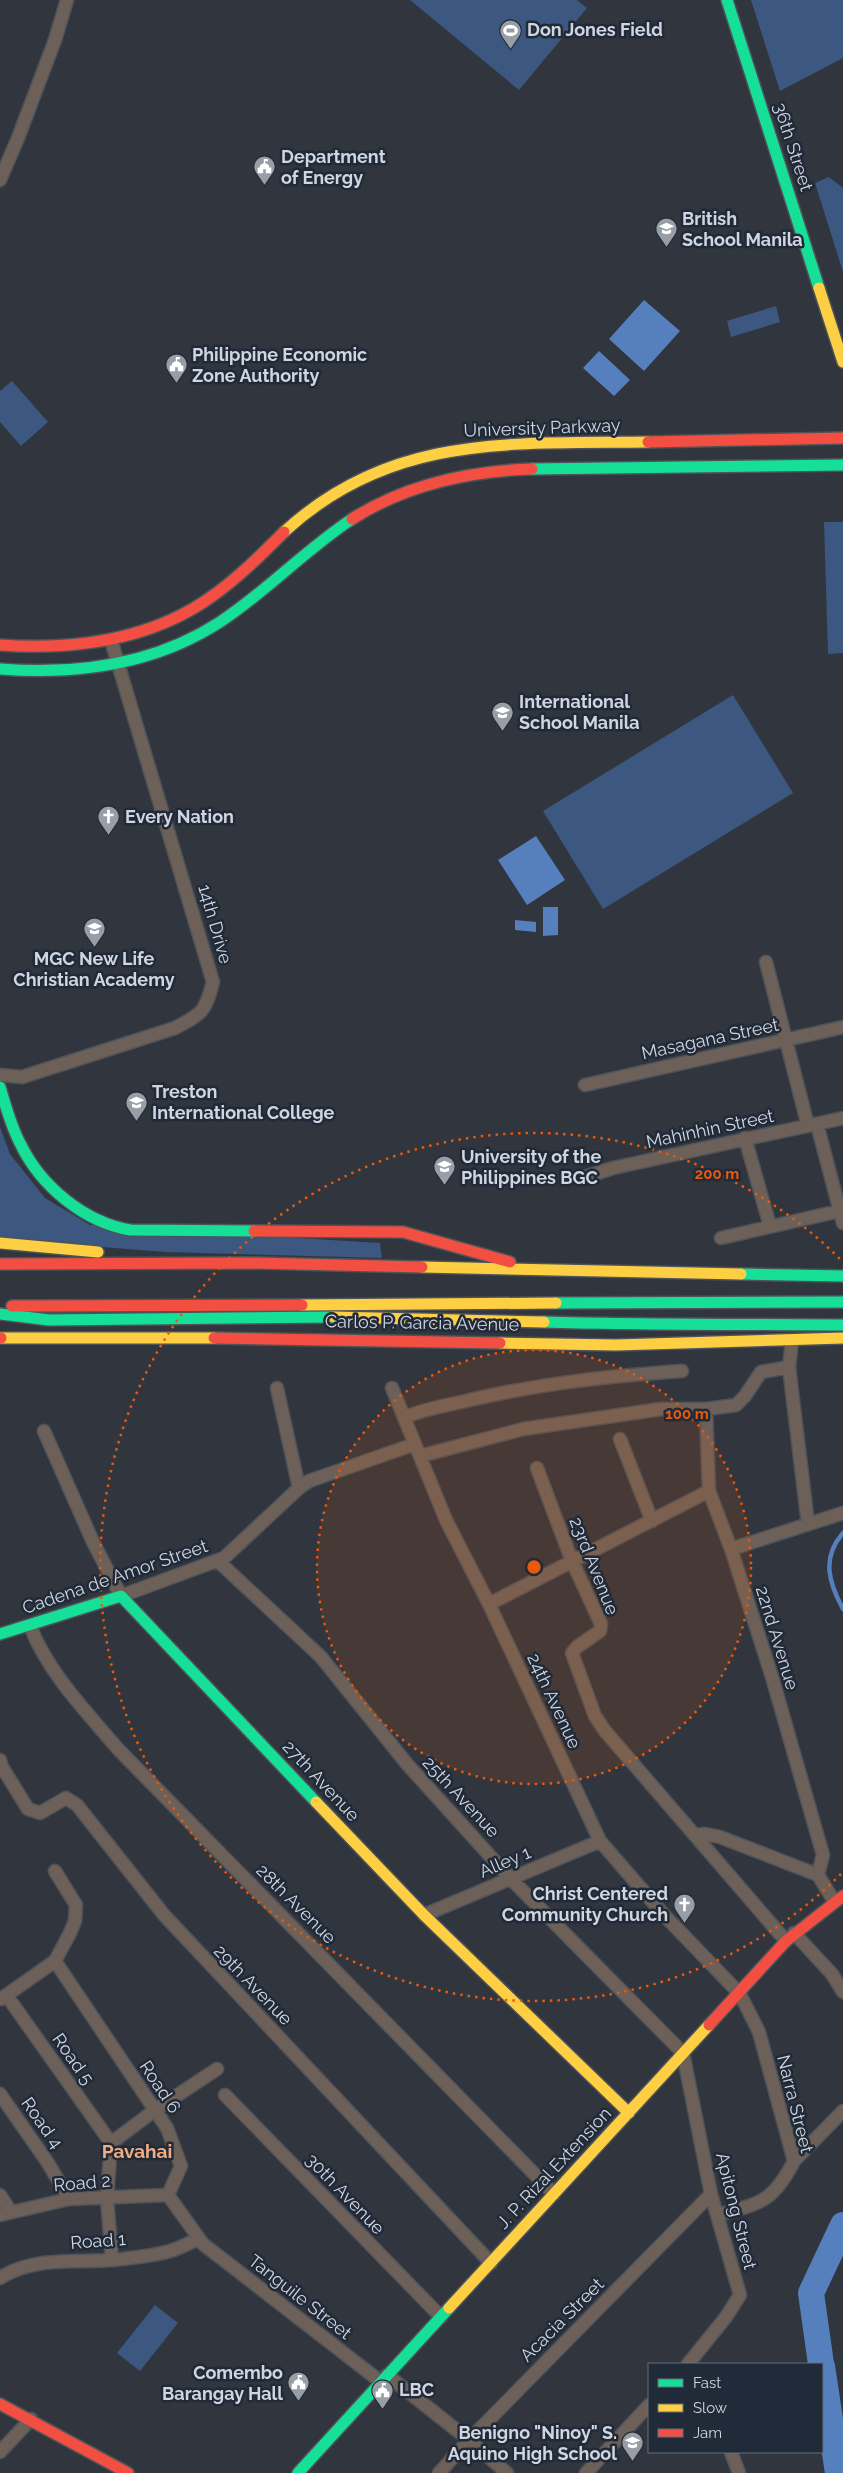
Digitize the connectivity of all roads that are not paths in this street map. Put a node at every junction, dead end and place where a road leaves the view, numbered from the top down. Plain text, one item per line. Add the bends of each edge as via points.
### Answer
1 (67, 0) edge
2 (727, 0) edge
3 (0, 180) edge
4 (843, 362) edge
5 (843, 438) edge
6 (843, 465) edge
7 (111, 640) junction
8 (0, 645) edge
9 (118, 663) junction
10 (0, 669) edge
11 (766, 962) dead end
12 (843, 1027) edge
13 (785, 1041) junction
14 (0, 1075) edge
15 (585, 1085) dead end
16 (0, 1087) edge
17 (843, 1118) edge
18 (813, 1125) junction
19 (745, 1138) junction
20 (585, 1177) dead end
21 (842, 1214) edge
22 (770, 1226) junction
23 (721, 1238) dead end
24 (0, 1243) edge
25 (249, 1263) junction
26 (0, 1264) edge
27 (533, 1270) junction
28 (843, 1276) edge
29 (843, 1302) edge
30 (0, 1306) edge
31 (0, 1314) edge
32 (843, 1316) edge
33 (824, 1324) junction
34 (843, 1325) edge
35 (0, 1338) edge
36 (843, 1338) edge
37 (792, 1341) junction
38 (788, 1367) junction
39 (682, 1371) dead end
40 (278, 1388) dead end
41 (392, 1388) dead end
42 (706, 1410) junction
43 (405, 1417) junction
44 (44, 1431) dead end
45 (620, 1439) dead end
46 (418, 1450) junction
47 (536, 1468) dead end
48 (298, 1488) junction
49 (709, 1491) junction
50 (843, 1513) edge
51 (652, 1521) junction
52 (808, 1524) junction
53 (731, 1549) junction
54 (218, 1561) junction
55 (572, 1561) junction
56 (121, 1596) junction
57 (489, 1604) junction
58 (30, 1626) junction
59 (0, 1634) edge
60 (0, 1760) edge
61 (696, 1835) junction
62 (600, 1841) junction
63 (55, 1870) dead end
64 (818, 1875) junction
65 (510, 1878) junction
66 (838, 1899) edge
67 (424, 1915) junction
68 (790, 1937) junction
69 (55, 1961) junction
70 (843, 1992) edge
71 (739, 1993) junction
72 (3, 1998) edge
73 (683, 2053) junction
74 (217, 2069) dead end
75 (0, 2094) edge
76 (225, 2095) dead end
77 (155, 2110) junction
78 (843, 2112) edge
79 (629, 2113) junction
80 (111, 2143) junction
81 (794, 2161) junction
82 (168, 2194) junction
83 (554, 2194) junction
84 (712, 2194) junction
85 (0, 2195) edge
86 (107, 2198) junction
87 (69, 2199) junction
88 (5, 2213) edge
89 (718, 2215) junction
90 (198, 2239) junction
91 (112, 2260) junction
92 (491, 2263) junction
93 (0, 2278) edge
94 (441, 2318) junction
95 (694, 2362) edge
96 (384, 2379) junction
97 (0, 2404) edge
98 (648, 2406) edge
99 (31, 2419) junction
100 (469, 2440) junction
101 (0, 2452) edge
102 (731, 2453) edge
103 (120, 2471) edge
104 (298, 2473) edge
105 (439, 2473) edge
106 (507, 2473) edge
107 (586, 2473) edge
108 (738, 2473) edge

1 - 3 street via 55,40
2 - 4 main road, 36th Street
5 - 7 main road, University Parkway via 487,445 414,458 347,487 316,506 233,580 198,606 165,622
6 - 9 main road via 497,470 429,483 365,509 329,533 245,604 212,627 179,645
7 - 8 main road, University Parkway via 53,649
7 - 9 street, 14th Drive
9 - 10 main road via 64,672
9 - 14 street, 14th Drive via 213,982 206,1006 175,1028 20,1077
11 - 13 street
12 - 13 street, Masagana Street
13 - 15 street, Masagana Street
13 - 18 street
16 - 27 main road via 14,1132 44,1178 64,1198 114,1226 182,1231 402,1232
17 - 18 street, Mahinhin Street
18 - 19 street, Mahinhin Street
18 - 21 street
19 - 20 street, Mahinhin Street
19 - 22 street
21 - 22 street
22 - 23 street
24 - 25 main road
25 - 26 main road
25 - 27 main road
27 - 28 main road
29 - 30 main road, Carlos P. Garcia Avenue
31 - 33 main road via 49,1320 354,1317 638,1325
32 - 33 main road
33 - 34 main road
35 - 37 main road, Carlos P. Garcia Avenue via 301,1338 616,1345
36 - 37 main road, Carlos P. Garcia Avenue
37 - 38 street
38 - 42 street, Cadena de Amor Street via 761,1372 736,1405
38 - 52 street
39 - 43 street via 582,1378 436,1407
40 - 48 street
41 - 43 street, 24th Avenue
42 - 46 street, Cadena de Amor Street via 661,1409 523,1429
42 - 49 street, 22nd Avenue
43 - 46 street, 24th Avenue
44 - 56 street, 27th Avenue via 93,1542
45 - 51 street
46 - 48 street, Cadena de Amor Street via 315,1478
46 - 57 street, 24th Avenue via 446,1520
47 - 55 street, 23rd Avenue
48 - 54 street, Cadena de Amor Street
49 - 51 street
49 - 53 street, 22nd Avenue
50 - 52 street
51 - 55 street
52 - 53 street
53 - 64 street, 22nd Avenue via 823,1855
54 - 56 street, Cadena de Amor Street
54 - 65 street, 25th Avenue via 332,1669 407,1764
55 - 57 street
55 - 61 street, 23rd Avenue via 601,1624 600,1631 572,1654 595,1716 635,1767
56 - 58 main road, Cadena de Amor Street
56 - 67 main road, 27th Avenue
57 - 62 street, 24th Avenue
58 - 59 main road, Cadena de Amor Street
58 - 83 street, 28th Avenue via 40,1651 58,1679 118,1749
60 - 92 street, 29th Avenue via 28,1809 40,1813 66,1798 77,1805 164,1915
61 - 64 street via 720,1837
61 - 68 street, 23rd Avenue
62 - 65 street, Alley 1
62 - 71 street, 24th Avenue via 664,1915
63 - 69 street via 76,1905 74,1921
64 - 66 street
65 - 67 street, Alley 1
65 - 73 street, 25th Avenue
66 - 68 main road, J. P. Rizal Extension
67 - 79 main road, 27th Avenue
68 - 70 street, 23rd Avenue via 832,1974
68 - 71 main road, J. P. Rizal Extension
69 - 72 street
69 - 77 street, Road 6
71 - 73 main road, J. P. Rizal Extension
71 - 81 street, Narra Street via 759,2032
72 - 80 street, Road 5
73 - 79 main road, J. P. Rizal Extension
73 - 84 street, Apitong Street
74 - 77 street
75 - 87 street, Road 4
76 - 94 street, 30th Avenue
77 - 80 street
77 - 82 street, Road 6 via 167,2128 181,2166
78 - 81 street
79 - 83 main road, J. P. Rizal Extension
80 - 86 street
81 - 89 street, Narra Street via 774,2194 750,2206
82 - 86 street, Road 2
82 - 90 street
83 - 92 main road, J. P. Rizal Extension
84 - 89 street, Apitong Street
84 - 100 street, Acacia Street
85 - 88 street
86 - 87 street, Road 2
86 - 91 street
87 - 88 street, Road 2
89 - 95 street, Apitong Street via 740,2295
90 - 91 street, Road 1 via 170,2251
90 - 96 street, Tanguile Street
91 - 93 street, Road 1 via 39,2264 14,2270
92 - 94 main road, J. P. Rizal Extension
94 - 96 main road, J. P. Rizal Extension
96 - 100 street, Tanguile Street
96 - 104 main road, J. P. Rizal Extension
97 - 99 main road
98 - 107 street
99 - 101 street
99 - 103 main road
100 - 105 street, Acacia Street
100 - 106 street, Tanguile Street
102 - 108 street

